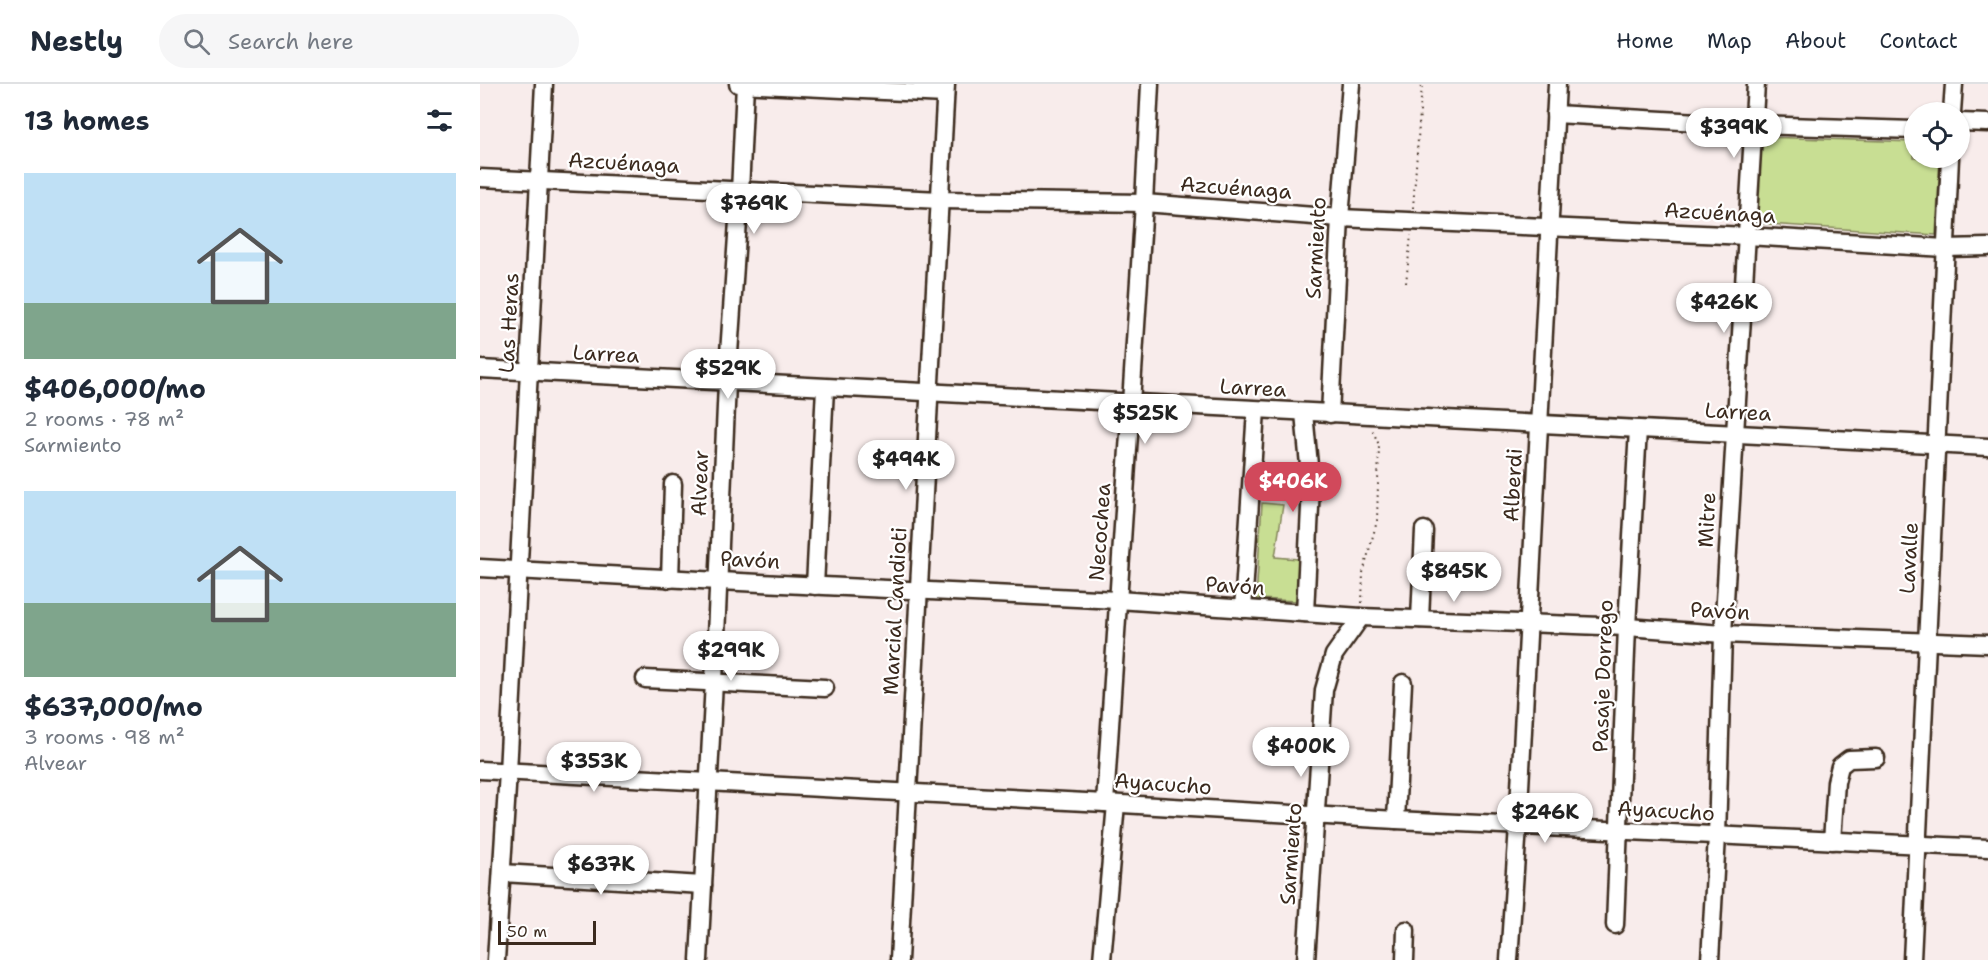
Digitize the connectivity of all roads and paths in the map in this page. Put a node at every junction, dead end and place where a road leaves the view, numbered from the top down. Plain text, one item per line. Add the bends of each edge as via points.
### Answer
1 (544, 84) edge
2 (738, 84) edge
3 (745, 84) edge
4 (1150, 84) edge
5 (1351, 84) edge
6 (1422, 84) edge
7 (1557, 84) edge
8 (1756, 84) edge
9 (1954, 84) edge
10 (946, 89) edge
11 (1953, 102) edge
12 (1555, 114) junction
13 (1970, 122) edge
14 (1988, 123) edge
15 (1753, 125) junction
16 (1904, 130) edge
17 (1949, 168) edge
18 (480, 178) edge
19 (539, 181) junction
20 (740, 192) junction
21 (940, 200) junction
22 (1144, 203) junction
23 (1340, 218) junction
24 (1412, 222) junction
25 (1549, 228) junction
26 (1747, 236) junction
27 (1988, 247) edge
28 (1945, 248) junction
29 (1406, 283) dead end
30 (480, 369) edge
31 (529, 372) junction
32 (727, 383) junction
33 (825, 388) junction
34 (928, 393) junction
35 (1131, 404) junction
36 (1256, 410) junction
37 (1304, 413) junction
38 (1330, 414) junction
39 (1366, 416) junction
40 (1539, 424) junction
41 (1638, 429) junction
42 (1734, 434) junction
43 (1936, 444) junction
44 (1988, 447) edge
45 (673, 484) dead end
46 (1424, 530) dead end
47 (480, 568) edge
48 (519, 570) junction
49 (670, 579) junction
50 (719, 582) junction
51 (815, 586) junction
52 (918, 590) junction
53 (1118, 600) junction
54 (1243, 609) junction
55 (1305, 613) junction
56 (1361, 617) junction
57 (1420, 620) junction
58 (1529, 623) junction
59 (1627, 627) junction
60 (1723, 634) junction
61 (1927, 642) junction
62 (1988, 644) edge
63 (645, 679) dead end
64 (714, 682) junction
65 (1402, 683) dead end
66 (825, 688) dead end
67 (1876, 758) dead end
68 (480, 770) edge
69 (508, 772) junction
70 (709, 782) junction
71 (908, 793) junction
72 (1110, 803) junction
73 (1316, 816) junction
74 (1396, 820) junction
75 (1518, 826) junction
76 (1619, 831) junction
77 (1717, 836) junction
78 (1833, 841) junction
79 (1917, 844) junction
80 (1988, 848) edge
81 (502, 873) junction
82 (703, 885) junction
83 (1616, 925) dead end
84 (1406, 930) dead end
85 (496, 960) edge
86 (699, 960) edge
87 (899, 960) edge
88 (1102, 960) edge
89 (1306, 960) edge
90 (1405, 960) edge
91 (1509, 960) edge
92 (1710, 960) edge
93 (1912, 960) edge

1 - 19 street, Las Heras
2 - 3 street
3 - 10 street
3 - 20 street, Alvear
4 - 22 street, Necochea
5 - 23 street, Sarmiento
6 - 24 path
7 - 12 street, Alberdi
8 - 15 street, Mitre
9 - 11 street
10 - 21 street, Marcial Candioti
12 - 15 street
12 - 25 street, Alberdi
13 - 14 street
15 - 16 street
15 - 26 street, Mitre
17 - 28 street, Lavalle
18 - 19 street, Azcuénaga
19 - 20 street, Azcuénaga
19 - 31 street, Las Heras
20 - 21 street, Azcuénaga
20 - 32 street, Alvear
21 - 22 street, Azcuénaga
21 - 34 street, Marcial Candioti
22 - 23 street, Azcuénaga
22 - 35 street, Necochea
23 - 24 street, Azcuénaga
23 - 38 street, Sarmiento
24 - 25 street, Azcuénaga
24 - 29 path
25 - 26 street, Azcuénaga
25 - 40 street, Alberdi
26 - 28 street, Azcuénaga
26 - 42 street, Mitre
27 - 28 street, Azcuénaga
28 - 43 street, Lavalle
30 - 31 street, Larrea
31 - 32 street, Larrea
31 - 48 street, Las Heras
32 - 33 street, Larrea
32 - 50 street, Alvear
33 - 34 street, Larrea
33 - 51 street
34 - 35 street, Larrea
34 - 52 street, Marcial Candioti
35 - 36 street, Larrea
35 - 53 street, Necochea
36 - 37 street, Larrea
36 - 54 street
37 - 38 street, Larrea
37 - 55 street via 1311,486
38 - 39 street, Larrea
39 - 40 street, Larrea
39 - 56 path via 1379,445 1377,521 1363,573
40 - 41 street, Larrea
40 - 58 street, Alberdi
41 - 42 street, Larrea
41 - 59 street, Pasaje Dorrego
42 - 43 street, Larrea
42 - 60 street, Mitre
43 - 44 street, Larrea
43 - 61 street, Lavalle
45 - 49 street
46 - 57 street
47 - 48 street, Pavón
48 - 49 street, Pavón
48 - 69 street, Las Heras
49 - 50 street, Pavón
50 - 51 street, Pavón
50 - 64 street, Alvear
51 - 52 street, Pavón
52 - 53 street, Pavón
52 - 71 street, Marcial Candioti
53 - 54 street, Pavón
53 - 72 street, Necochea
54 - 55 street, Pavón
55 - 56 street, Pavón
56 - 57 street, Pavón
56 - 73 street, Sarmiento via 1334,655 1328,673 1321,718
57 - 58 street, Pavón
58 - 59 street, Pavón
58 - 75 street, Alberdi
59 - 60 street, Pavón
59 - 76 street, Pasaje Dorrego
60 - 61 street, Pavón
60 - 77 street, Mitre
61 - 62 street, Pavón
61 - 79 street, Lavalle
63 - 64 street
64 - 66 street
64 - 70 street, Alvear
65 - 74 street
67 - 78 street via 1849,759 1840,766
68 - 69 street, Ayacucho
69 - 70 street, Ayacucho
69 - 81 street, Las Heras
70 - 71 street, Ayacucho
70 - 82 street, Alvear
71 - 72 street, Ayacucho
71 - 87 street, Marcial Candioti
72 - 73 street, Ayacucho
72 - 88 street, Necochea
73 - 74 street, Ayacucho
73 - 89 street, Sarmiento
74 - 75 street, Ayacucho
75 - 76 street, Ayacucho
75 - 91 street, Alberdi
76 - 77 street, Ayacucho
76 - 83 street, Pasaje Dorrego
77 - 78 street, Ayacucho
77 - 92 street, Mitre
78 - 79 street, Ayacucho
79 - 80 street, Ayacucho
79 - 93 street, Lavalle
81 - 82 street
81 - 85 street, Las Heras
82 - 86 street, Alvear
84 - 90 street

